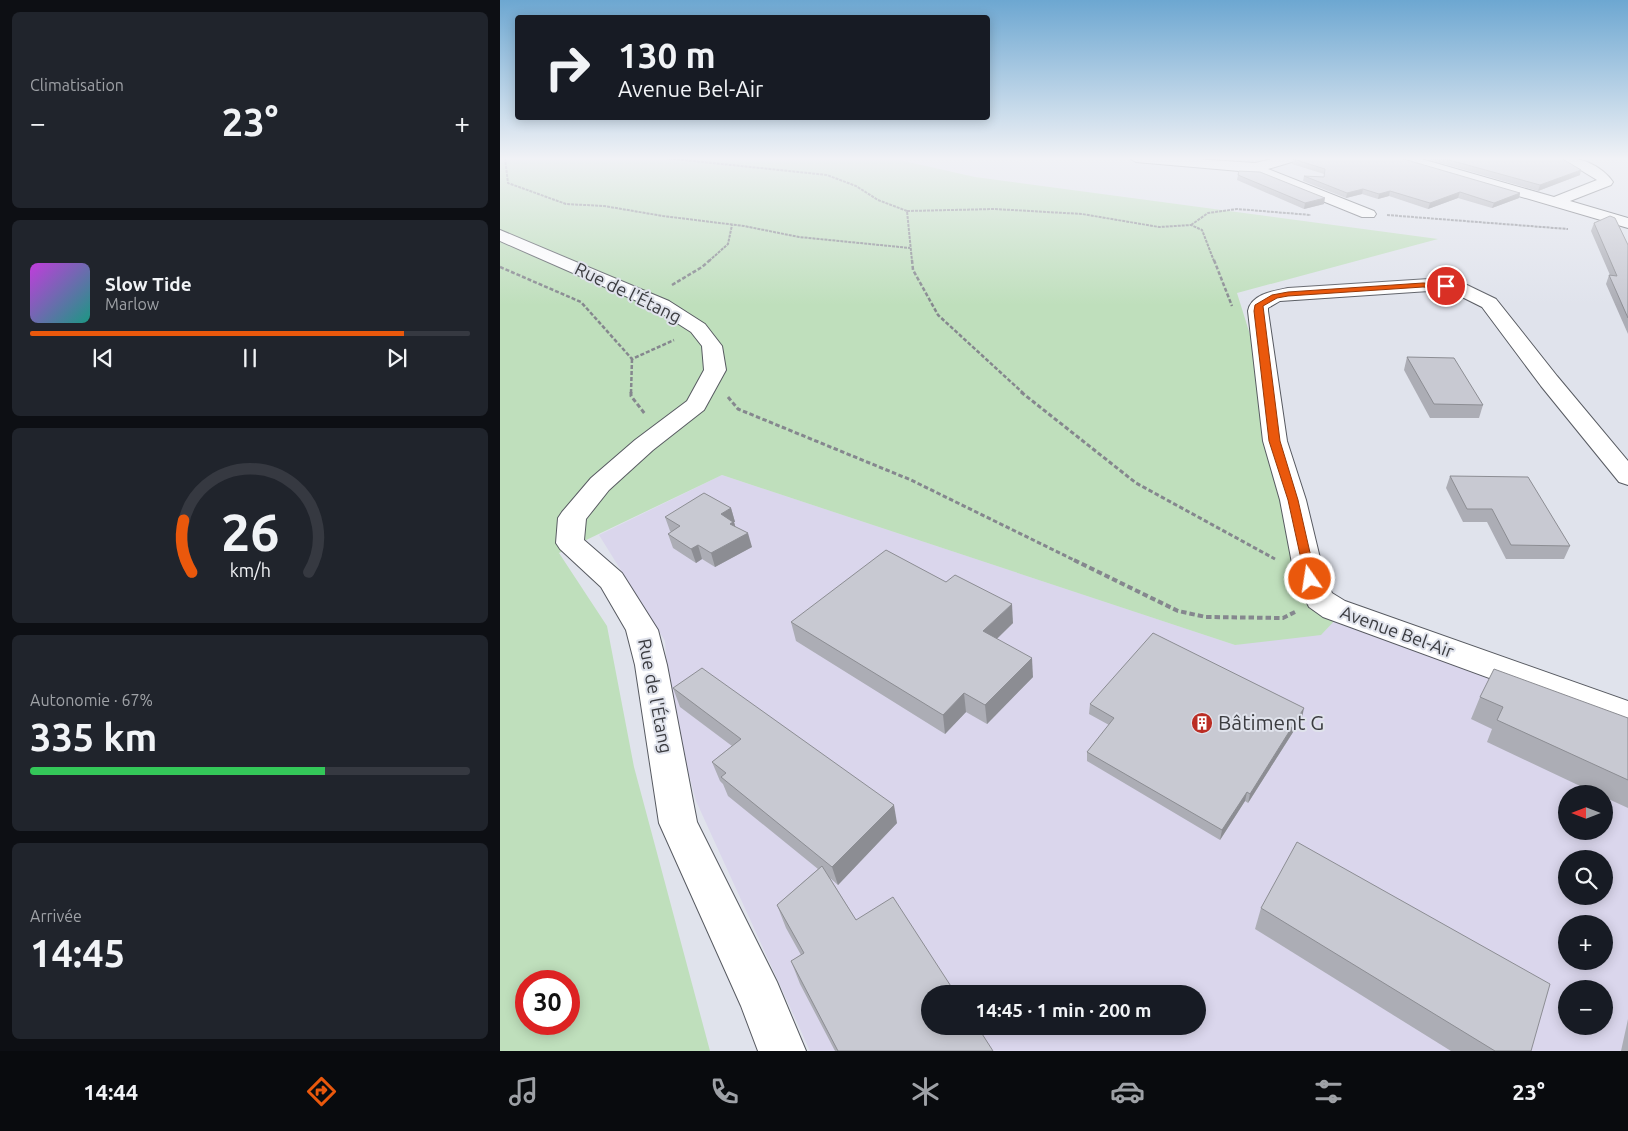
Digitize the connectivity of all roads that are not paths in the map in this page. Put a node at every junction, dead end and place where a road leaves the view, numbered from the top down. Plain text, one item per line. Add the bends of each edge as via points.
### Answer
1 (1351, 207) edge
2 (1571, 207) edge
3 (1368, 214) road end
4 (1628, 224) edge
5 (500, 235) edge
6 (1628, 477) edge
7 (1465, 673) dead end
8 (1628, 715) edge
9 (1628, 735) edge
10 (782, 1051) edge

1 - 3 street
2 - 4 street
5 - 10 street, Rue de l'Étang via 662,305 698,328 712,346 715,370 696,405 600,484 572,518 570,543 612,580 642,630 678,823 761,998
6 - 8 street, Avenue Bel-Air via 1489,303 1477,294 1446,286 1423,285 1275,296 1259,305 1274,441 1293,500 1315,589 1334,609
7 - 9 street

